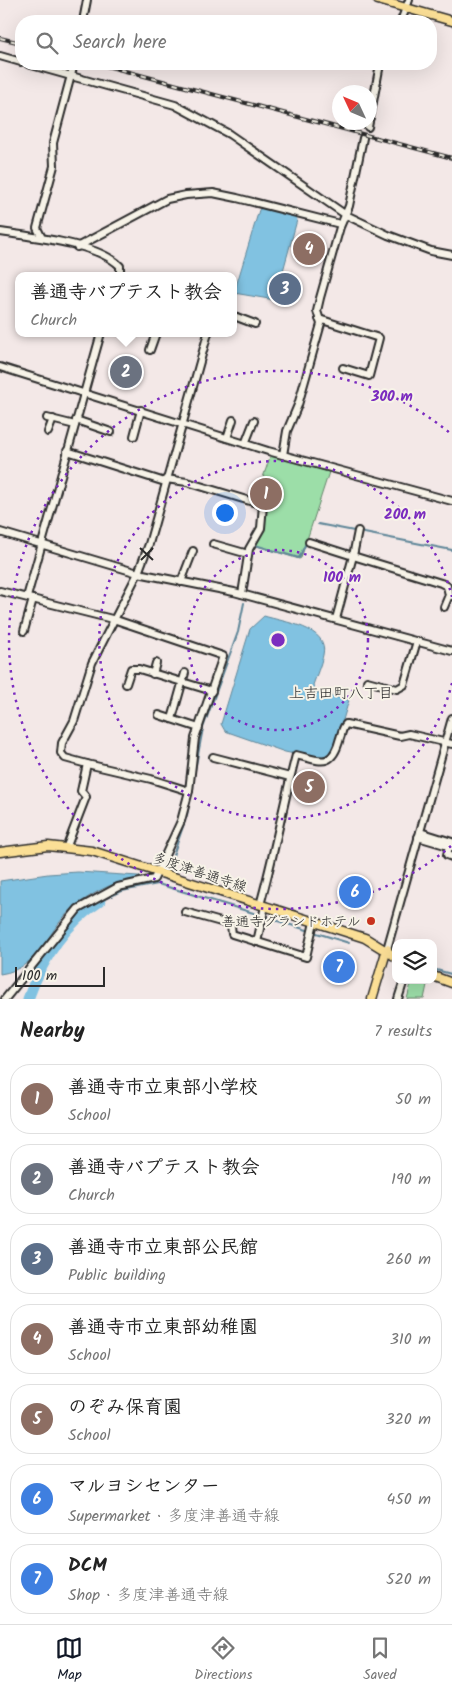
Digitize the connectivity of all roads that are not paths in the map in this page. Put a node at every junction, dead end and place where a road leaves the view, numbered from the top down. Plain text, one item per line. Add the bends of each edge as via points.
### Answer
1 (86, 0) edge
2 (378, 0) edge
3 (409, 0) edge
4 (407, 8) junction
5 (84, 15) edge
6 (404, 15) edge
7 (431, 15) edge
8 (437, 17) edge
9 (452, 21) edge
10 (0, 56) edge
11 (15, 60) edge
12 (50, 70) edge
13 (74, 70) edge
14 (379, 70) edge
15 (73, 76) junction
16 (376, 85) edge
17 (363, 138) dead end
18 (346, 216) junction
19 (340, 224) junction
20 (0, 232) edge
21 (41, 236) junction
22 (77, 247) junction
23 (452, 255) edge
24 (120, 272) edge
25 (237, 317) edge
26 (319, 319) junction
27 (254, 324) dead end
28 (100, 337) edge
29 (155, 337) edge
30 (207, 337) edge
31 (150, 350) dead end
32 (0, 367) edge
33 (343, 368) dead end
34 (84, 392) junction
35 (141, 410) junction
36 (234, 420) dead end
37 (254, 421) dead end
38 (75, 423) junction
39 (183, 424) junction
40 (48, 432) dead end
41 (111, 432) dead end
42 (134, 436) dead end
43 (227, 438) junction
44 (245, 444) junction
45 (67, 451) junction
46 (283, 455) junction
47 (165, 481) junction
48 (452, 501) edge
49 (0, 532) edge
50 (358, 532) dead end
51 (309, 542) dead end
52 (213, 544) dead end
53 (42, 545) junction
54 (193, 551) dead end
55 (248, 554) junction
56 (353, 556) junction
57 (138, 573) junction
58 (180, 582) junction
59 (0, 591) edge
60 (242, 594) junction
61 (450, 595) edge
62 (30, 598) junction
63 (444, 607) dead end
64 (336, 618) junction
65 (116, 620) junction
66 (24, 631) dead end
67 (417, 641) junction
68 (452, 651) edge
69 (156, 663) dead end
70 (185, 673) dead end
71 (153, 674) junction
72 (367, 681) dead end
73 (182, 682) junction
74 (126, 684) dead end
75 (212, 691) junction
76 (159, 715) dead end
77 (452, 718) edge
78 (172, 719) junction
79 (199, 728) junction
80 (449, 743) edge
81 (213, 757) dead end
82 (87, 764) junction
83 (290, 777) junction
84 (189, 792) junction
85 (419, 834) junction
86 (451, 845) edge
87 (67, 846) junction
88 (0, 852) edge
89 (452, 856) edge
90 (158, 871) junction
91 (262, 910) junction
92 (185, 912) dead end
93 (313, 928) junction
94 (256, 942) junction
95 (387, 950) junction
96 (392, 954) edge
97 (437, 977) edge
98 (451, 981) edge
99 (403, 984) edge
100 (5, 999) edge
101 (372, 999) edge
102 (398, 999) edge

1 - 5 street
2 - 4 main road
3 - 4 street
4 - 6 street
4 - 7 main road
8 - 9 main road
10 - 11 street
12 - 15 street
13 - 15 street
14 - 16 street
15 - 18 street via 158,100 196,115 229,134
15 - 21 street via 53,142 54,166 37,228
17 - 18 street
18 - 19 street
18 - 23 street via 431,251
19 - 22 street via 237,198 186,194 166,198
19 - 26 street via 317,310
20 - 21 street
21 - 22 street
22 - 24 street via 112,258 120,266
25 - 27 street
26 - 33 street via 379,338 368,376
26 - 46 street via 321,324 298,405 287,431
28 - 34 street
29 - 31 street
30 - 39 street
32 - 34 street
34 - 35 street
34 - 38 street
35 - 39 street
35 - 42 street
36 - 43 street
37 - 44 street
38 - 40 street via 50,418
38 - 41 street
38 - 45 street
39 - 43 street
39 - 47 street
43 - 44 street
44 - 46 street
45 - 47 street
45 - 53 street
46 - 48 street
47 - 55 street via 187,482 263,505 261,528
47 - 57 street via 152,535
49 - 53 street
50 - 56 street
51 - 56 street
52 - 55 street
53 - 57 street
53 - 62 street
54 - 58 street
55 - 60 street
56 - 61 street via 442,583
56 - 64 street
57 - 58 street
57 - 65 street
58 - 60 street
59 - 62 street
60 - 64 street
61 - 63 street
62 - 65 street
62 - 66 street
64 - 67 street
65 - 75 street via 223,656
65 - 82 street via 92,662 79,709 62,743 61,753 65,758
67 - 68 street
67 - 72 street via 404,685 397,690
69 - 71 street
70 - 73 street
71 - 73 street
71 - 74 street via 131,669
73 - 75 street
73 - 78 street
75 - 79 street
76 - 78 street
77 - 80 street
78 - 79 street
79 - 84 street
80 - 83 street via 346,724 331,759 324,761 296,755
80 - 85 street
81 - 83 street
82 - 84 street
82 - 87 street via 81,791 86,797
83 - 91 street
84 - 90 street via 181,820
85 - 86 street
85 - 95 street
86 - 89 street via 447,855
87 - 88 main road, 多度津善通寺線 via 38,846
87 - 90 main road, 多度津善通寺線
90 - 91 main road, 多度津善通寺線
90 - 100 street via 154,879 118,886 78,909
91 - 93 main road, 多度津善通寺線
91 - 94 street
92 - 94 street via 228,924 232,934
93 - 94 street via 306,957
93 - 95 main road, 多度津善通寺線 via 365,938
95 - 96 main road, 多度津善通寺線
95 - 101 main road
97 - 98 main road
99 - 102 street

